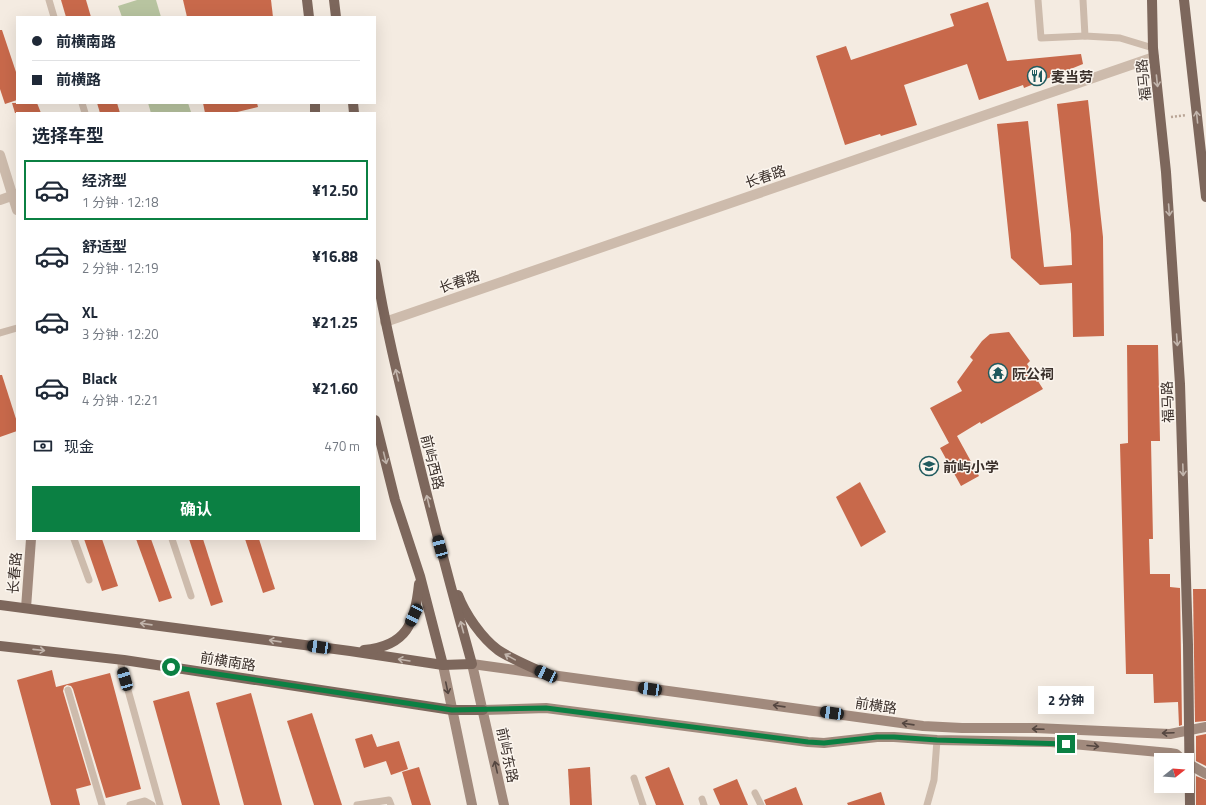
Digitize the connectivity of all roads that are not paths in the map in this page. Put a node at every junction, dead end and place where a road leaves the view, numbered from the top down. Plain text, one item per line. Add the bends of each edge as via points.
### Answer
1 (49, 0) edge
2 (307, 0) edge
3 (334, 0) edge
4 (1038, 0) edge
5 (1083, 0) edge
6 (1152, 0) edge
7 (1184, 0) edge
8 (54, 16) edge
9 (309, 16) edge
10 (336, 16) edge
11 (1086, 36) junction
12 (1154, 53) junction
13 (0, 155) edge
14 (15, 195) edge
15 (1206, 197) edge
16 (0, 200) edge
17 (376, 270) edge
18 (385, 322) junction
19 (16, 328) edge
20 (0, 333) edge
21 (376, 424) edge
22 (436, 532) junction
23 (31, 540) edge
24 (74, 540) edge
25 (172, 540) edge
26 (420, 576) junction
27 (89, 580) dead end
28 (191, 596) dead end
29 (0, 605) edge
30 (26, 608) junction
31 (0, 646) edge
32 (350, 651) junction
33 (124, 660) junction
34 (472, 664) junction
35 (442, 666) junction
36 (546, 674) junction
37 (68, 690) dead end
38 (452, 710) junction
39 (483, 710) junction
40 (1206, 727) edge
41 (1189, 731) junction
42 (937, 740) junction
43 (1173, 753) edge
44 (1187, 753) edge
45 (1194, 767) edge
46 (1206, 774) edge
47 (634, 778) dead end
48 (755, 792) dead end
49 (1189, 793) edge
50 (102, 805) edge
51 (130, 805) edge
52 (152, 805) edge
53 (160, 805) edge
54 (357, 805) edge
55 (391, 805) edge
56 (472, 805) edge
57 (504, 805) edge
58 (643, 805) edge
59 (761, 805) edge
60 (927, 805) edge
61 (1190, 805) edge

1 - 8 lane
2 - 9 main road
3 - 10 main road
4 - 11 lane via 1041,38
5 - 11 lane
6 - 12 main road, 福马路
15 -> 7 main road
11 - 12 lane via 1120,38
12 - 18 street, 长春路
12 -> 41 main road, 福马路 via 1166,172 1180,384
13 - 14 street
14 - 16 street
17 - 18 main road, 前屿西路
22 -> 18 main road, 前屿西路
19 - 20 lane
21 -> 26 main road via 395,500
34 -> 22 main road, 前屿西路
36 -> 22 main road via 497,649 468,616 459,598
23 - 30 main road, 长春路
24 - 27 lane
25 - 28 lane
26 - 32 main road via 414,615 400,638 387,646
26 - 35 main road
29 - 30 main road, 前横南路
32 -> 30 main road, 前横南路
31 -> 33 main road, 前横南路
35 -> 32 main road, 前横南路
33 - 38 main road, 前横南路
33 - 53 lane via 121,665
34 - 35 main road, 前横南路
34 - 36 main road, 前横路
34 - 39 main road, 前屿东路
35 -> 38 main road
41 -> 36 main road, 前横路 via 1170,734 923,726
37 - 50 lane
38 - 39 main road, 前横南路
38 - 56 main road
39 - 42 main road, 前横路 via 546,708 808,742 824,743 877,737
57 -> 39 main road, 前屿东路
40 - 41 main road, 前横路
41 - 44 main road, 福马路
42 -> 43 main road, 前横路 via 1051,742
42 - 60 lane via 934,780
45 - 46 main road, 前横路
47 - 58 lane
48 - 59 lane
49 - 61 main road, 福马路
51 - 52 lane via 145,801
54 - 55 lane via 389,800

